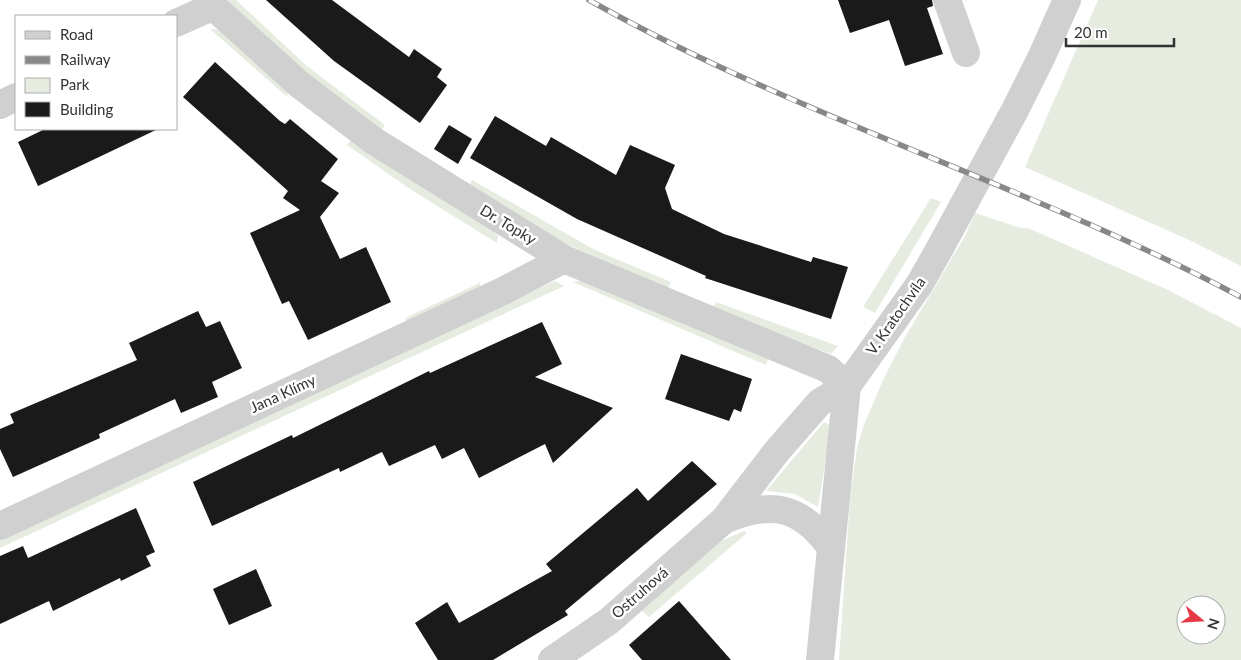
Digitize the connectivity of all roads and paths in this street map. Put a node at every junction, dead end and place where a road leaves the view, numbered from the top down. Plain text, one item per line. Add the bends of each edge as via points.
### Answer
1 (947, 0) edge
2 (1066, 0) edge
3 (209, 3) edge
4 (178, 22) edge
5 (966, 54) dead end
6 (15, 98) edge
7 (0, 105) edge
8 (564, 259) junction
9 (847, 386) junction
10 (724, 520) junction
11 (0, 526) edge
12 (831, 548) junction
13 (552, 660) edge
14 (820, 660) edge

1 - 5 street
2 - 9 street, V. Kratochvíla via 1015,110 940,248
3 - 4 street
3 - 8 street, Dr. Topky via 300,84 374,141
6 - 7 street
8 - 9 street, Dr. Topky via 828,369
8 - 11 street, Jana Klímy via 503,291
9 - 10 street, Ostruhová via 820,402
9 - 12 street, V. Kratochvíla
10 - 12 street, Ostruhová via 751,511 784,510 818,529
10 - 13 street, Ostruhová via 609,621
12 - 14 street, V. Kratochvíla

